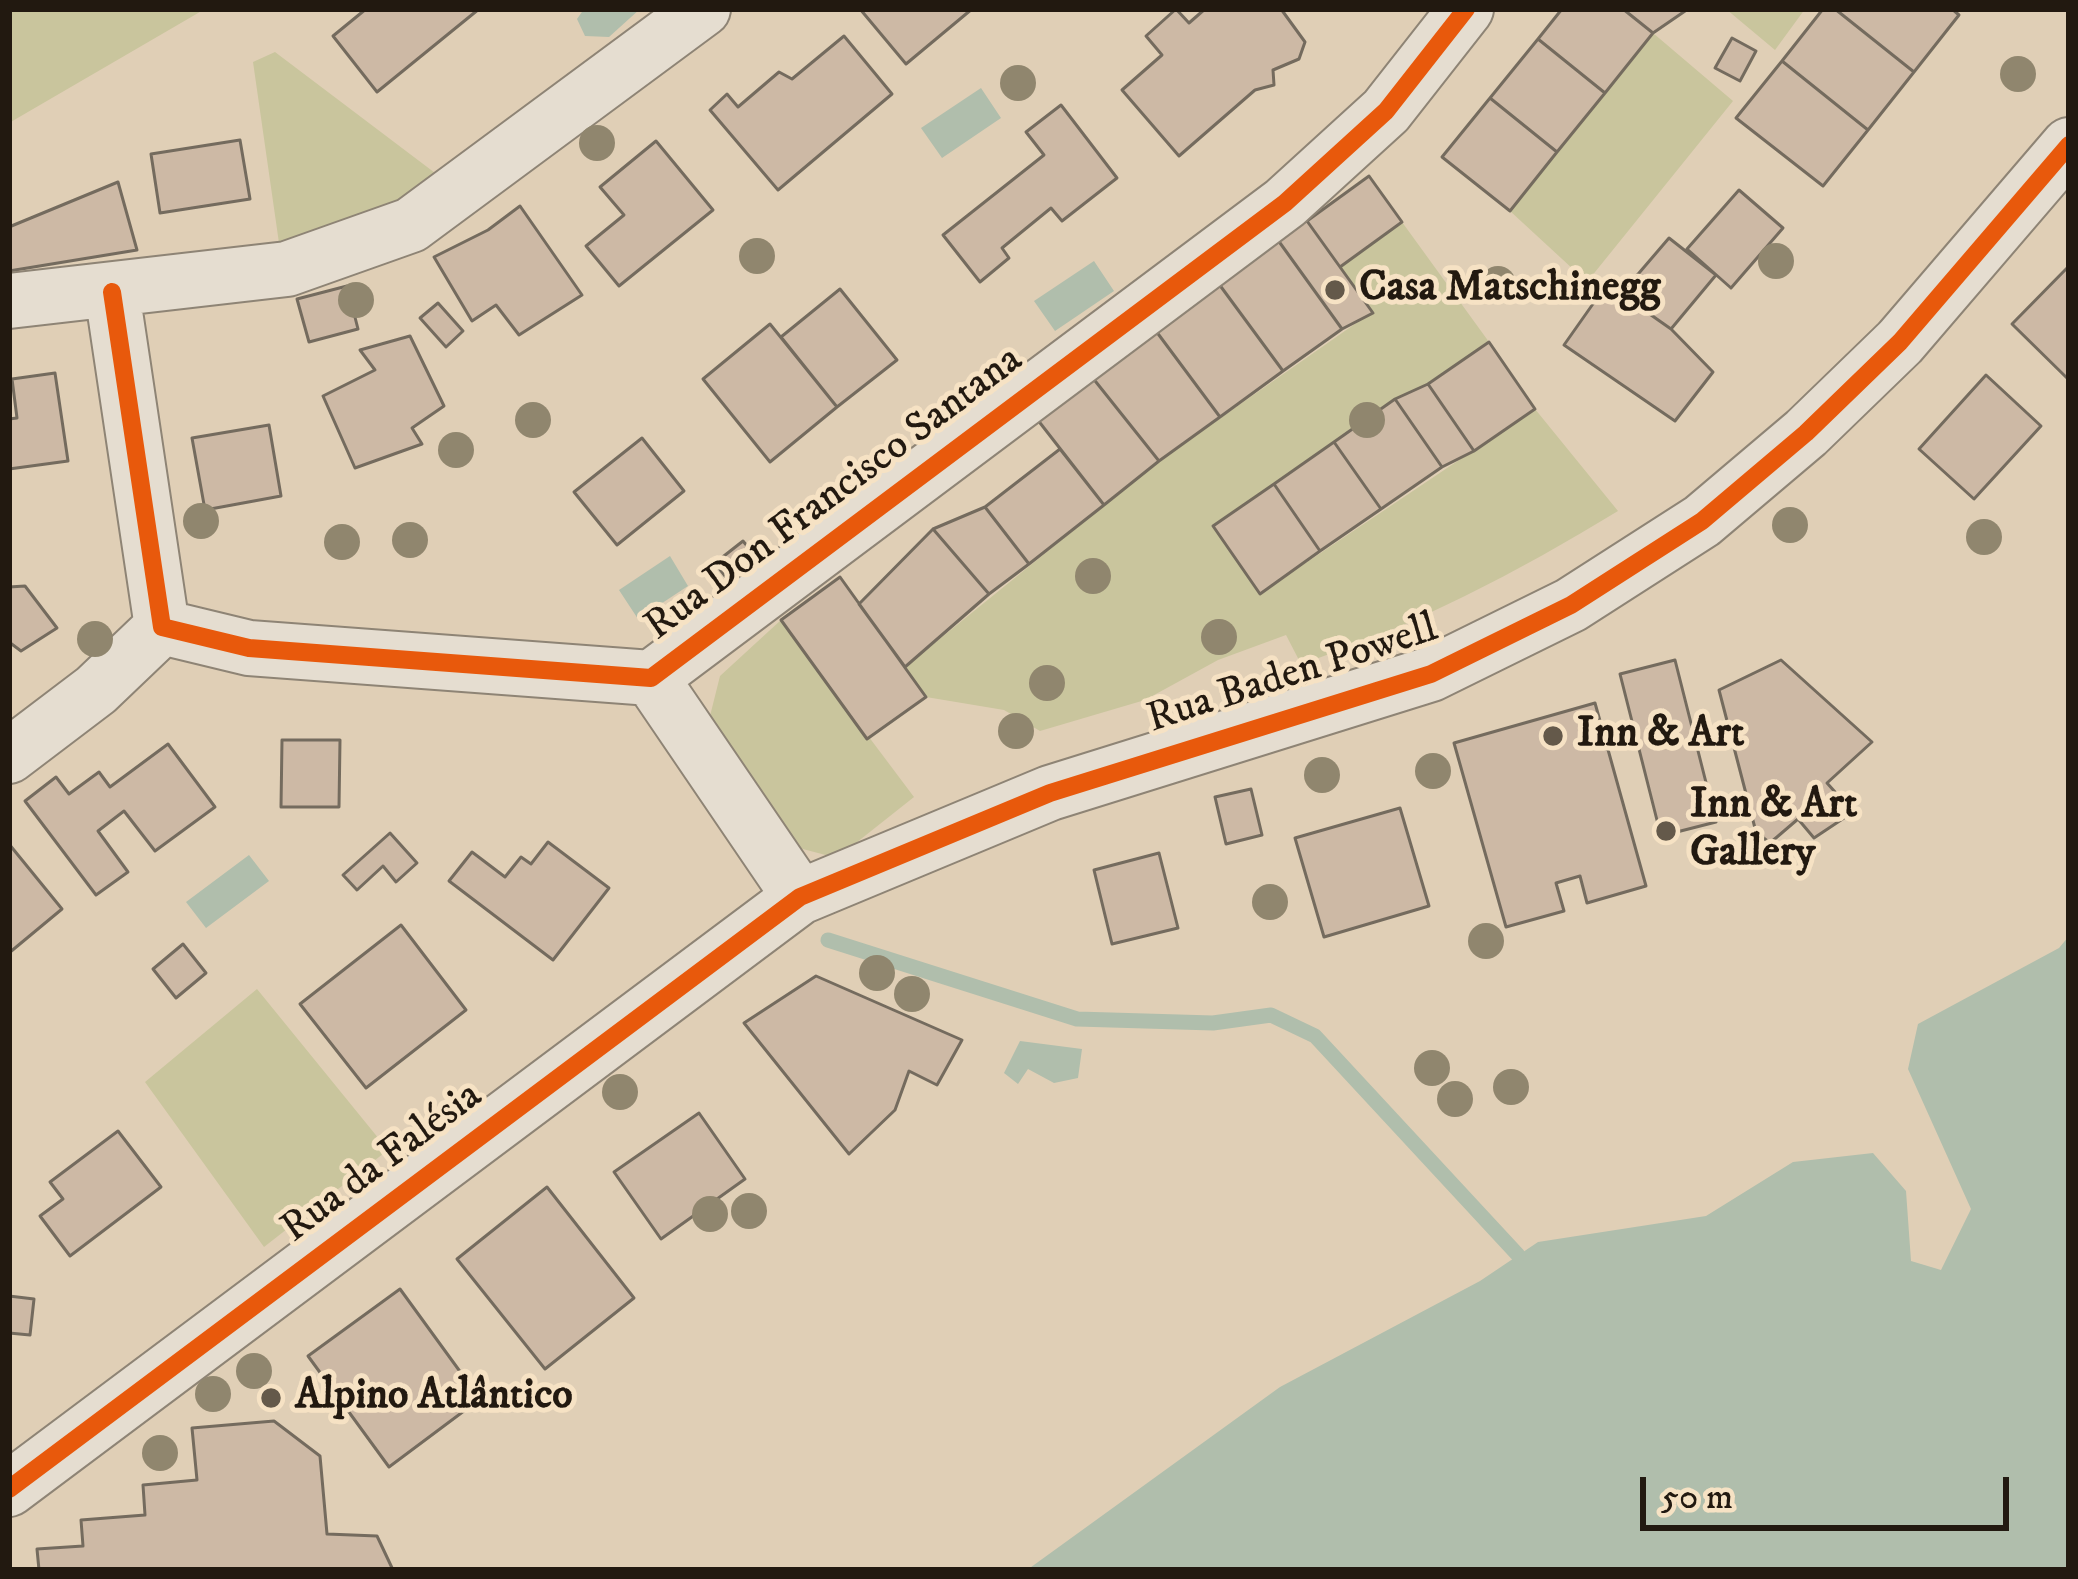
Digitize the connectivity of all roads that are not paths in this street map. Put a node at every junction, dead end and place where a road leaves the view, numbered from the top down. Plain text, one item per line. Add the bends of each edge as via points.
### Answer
1 (704, 9) edge
2 (1466, 9) edge
3 (2069, 145) edge
4 (112, 292) junction
5 (9, 301) edge
6 (162, 627) junction
7 (651, 678) junction
8 (9, 756) edge
9 (800, 897) junction
10 (9, 1489) edge

1 - 4 street via 411,225 287,269
2 - 7 street, Rua Don Francisco Santana via 1386,111 1286,203
3 - 9 street, Rua Baden Powell via 1900,342 1806,434 1702,521 1570,604 1431,674 1050,793
4 - 5 street
4 - 6 street
6 - 7 street, Rua Don Francisco Santana via 249,648
6 - 8 street
7 - 9 street
9 - 10 street, Rua da Falésia

